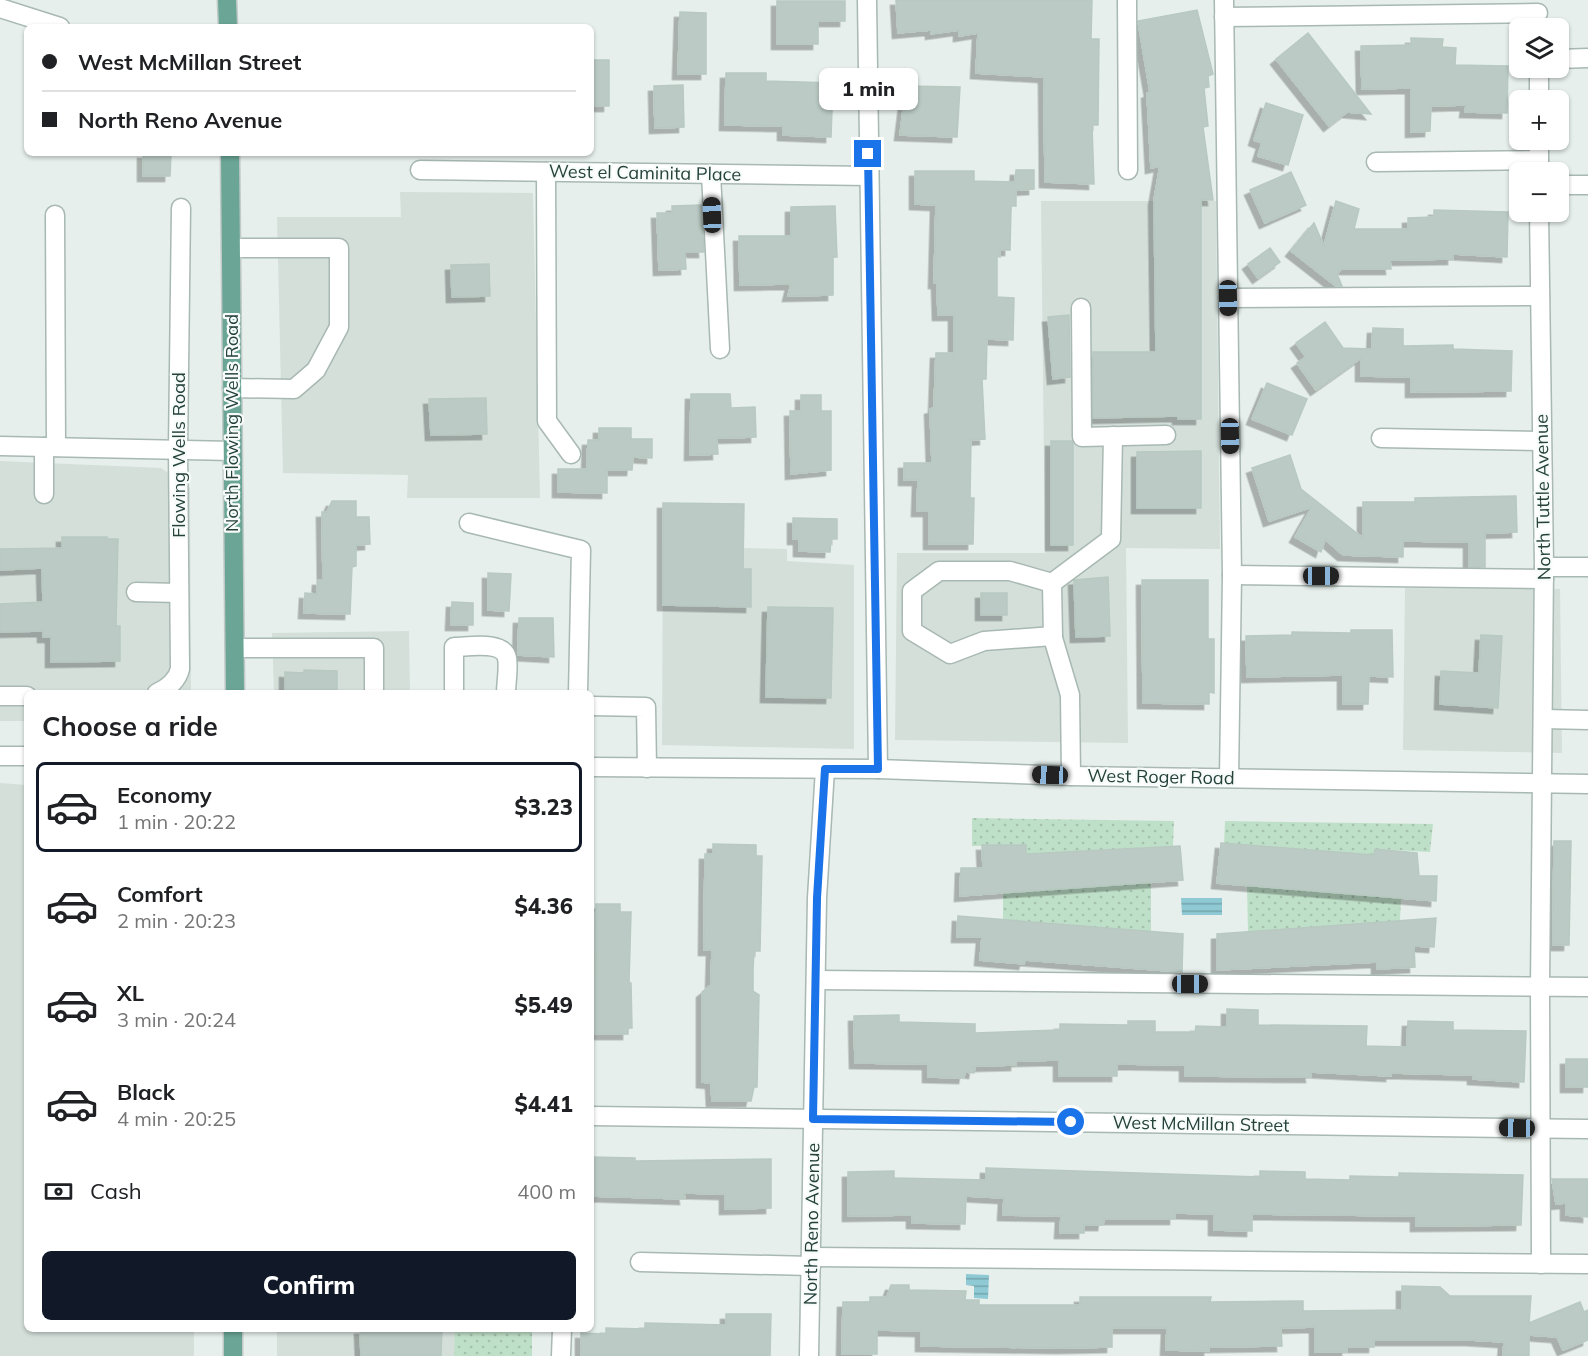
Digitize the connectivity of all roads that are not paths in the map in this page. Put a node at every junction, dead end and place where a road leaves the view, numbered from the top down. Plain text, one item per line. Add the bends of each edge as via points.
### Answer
1 (227, 0) edge
2 (867, 0) edge
3 (1127, 0) edge
4 (0, 8) edge
5 (1224, 8) edge
6 (1538, 14) edge
7 (51, 24) edge
8 (228, 24) edge
9 (1588, 58) edge
10 (1569, 59) edge
11 (230, 156) edge
12 (1376, 162) dead end
13 (1509, 165) edge
14 (420, 170) dead end
15 (1128, 170) dead end
16 (546, 172) junction
17 (711, 174) junction
18 (869, 176) junction
19 (1569, 185) edge
20 (1588, 185) edge
21 (181, 208) dead end
22 (55, 215) dead end
23 (1539, 222) edge
24 (231, 248) junction
25 (1540, 296) junction
26 (1228, 298) junction
27 (1081, 308) dead end
28 (720, 349) dead end
29 (232, 388) junction
30 (1166, 435) dead end
31 (1113, 436) junction
32 (1381, 438) dead end
33 (1541, 441) junction
34 (0, 446) edge
35 (50, 447) junction
36 (178, 450) junction
37 (232, 451) junction
38 (571, 454) dead end
39 (44, 494) dead end
40 (469, 523) dead end
41 (1588, 567) edge
42 (1545, 573) junction
43 (1232, 575) junction
44 (1052, 583) junction
45 (136, 592) dead end
46 (179, 593) junction
47 (1053, 636) junction
48 (235, 648) junction
49 (163, 690) edge
50 (236, 690) edge
51 (374, 690) edge
52 (454, 690) edge
53 (506, 690) edge
54 (578, 690) edge
55 (0, 696) edge
56 (24, 696) edge
57 (594, 706) edge
58 (1544, 719) junction
59 (1588, 720) edge
60 (0, 756) edge
61 (24, 756) edge
62 (594, 767) edge
63 (647, 768) junction
64 (825, 769) junction
65 (878, 769) junction
66 (1071, 776) junction
67 (1229, 778) junction
68 (1543, 782) junction
69 (1588, 784) edge
70 (816, 980) junction
71 (1540, 987) junction
72 (1588, 987) edge
73 (594, 1116) edge
74 (813, 1119) junction
75 (1540, 1128) junction
76 (1588, 1129) edge
77 (640, 1262) dead end
78 (811, 1262) junction
79 (1541, 1264) junction
80 (1588, 1264) edge
81 (233, 1332) edge
82 (562, 1332) edge
83 (233, 1356) edge
84 (561, 1356) edge
85 (809, 1356) edge

1 - 8 main road
2 - 18 street
3 - 15 street
4 - 7 street
5 - 6 street
5 - 26 street
9 - 10 street
11 - 24 main road, North Flowing Wells Road
12 - 13 street
14 - 16 street, West el Caminita Place
16 - 17 street, West el Caminita Place
16 - 38 street via 547,421
17 - 18 street, West el Caminita Place
17 - 28 street
18 - 65 street
19 - 20 street
21 - 36 street, Flowing Wells Road
22 - 35 street
23 - 25 street, North Tuttle Avenue
24 - 29 main road, North Flowing Wells Road
24 - 29 street via 339,248 339,327 316,370 294,388
25 - 26 street
25 - 33 street, North Tuttle Avenue
26 - 43 street
27 - 31 street via 1082,437
29 - 37 main road, North Flowing Wells Road
30 - 31 street
31 - 44 street via 1111,539
32 - 33 street
33 - 42 street, North Tuttle Avenue
34 - 35 street
35 - 36 street
35 - 39 street
36 - 37 street
36 - 46 street, Flowing Wells Road
37 - 48 main road, North Flowing Wells Road
40 - 54 street via 581,550
41 - 42 street
42 - 43 street
42 - 58 street, North Tuttle Avenue
43 - 67 street
44 - 47 street
44 - 47 street via 1010,570 939,571 912,591 912,631 950,654 984,641
45 - 46 street
46 - 49 street, Flowing Wells Road via 180,669 178,677
47 - 66 street via 1070,695
48 - 50 main road, North Flowing Wells Road
48 - 51 street via 374,648
52 - 53 street via 453,647 490,646 501,649 507,657
55 - 56 street
57 - 63 street via 646,707
58 - 59 street
58 - 68 street, North Tuttle Avenue
60 - 61 street
62 - 63 street, West Roger Road
63 - 64 street, West Roger Road
64 - 65 street, West Roger Road
64 - 70 street, North Reno Avenue
65 - 66 street, West Roger Road
66 - 67 street, West Roger Road
67 - 68 street, West Roger Road
68 - 69 street, West Roger Road
68 - 71 street, North Tuttle Avenue
70 - 71 street
70 - 74 street, North Reno Avenue
71 - 72 street
71 - 75 street, North Tuttle Avenue
73 - 74 street, West McMillan Street
74 - 75 street, West McMillan Street
74 - 78 street, North Reno Avenue
75 - 76 street, West McMillan Street
75 - 79 street, North Tuttle Avenue
77 - 78 street
78 - 79 street
78 - 85 street, North Reno Avenue
79 - 80 street
81 - 83 main road
82 - 84 street

